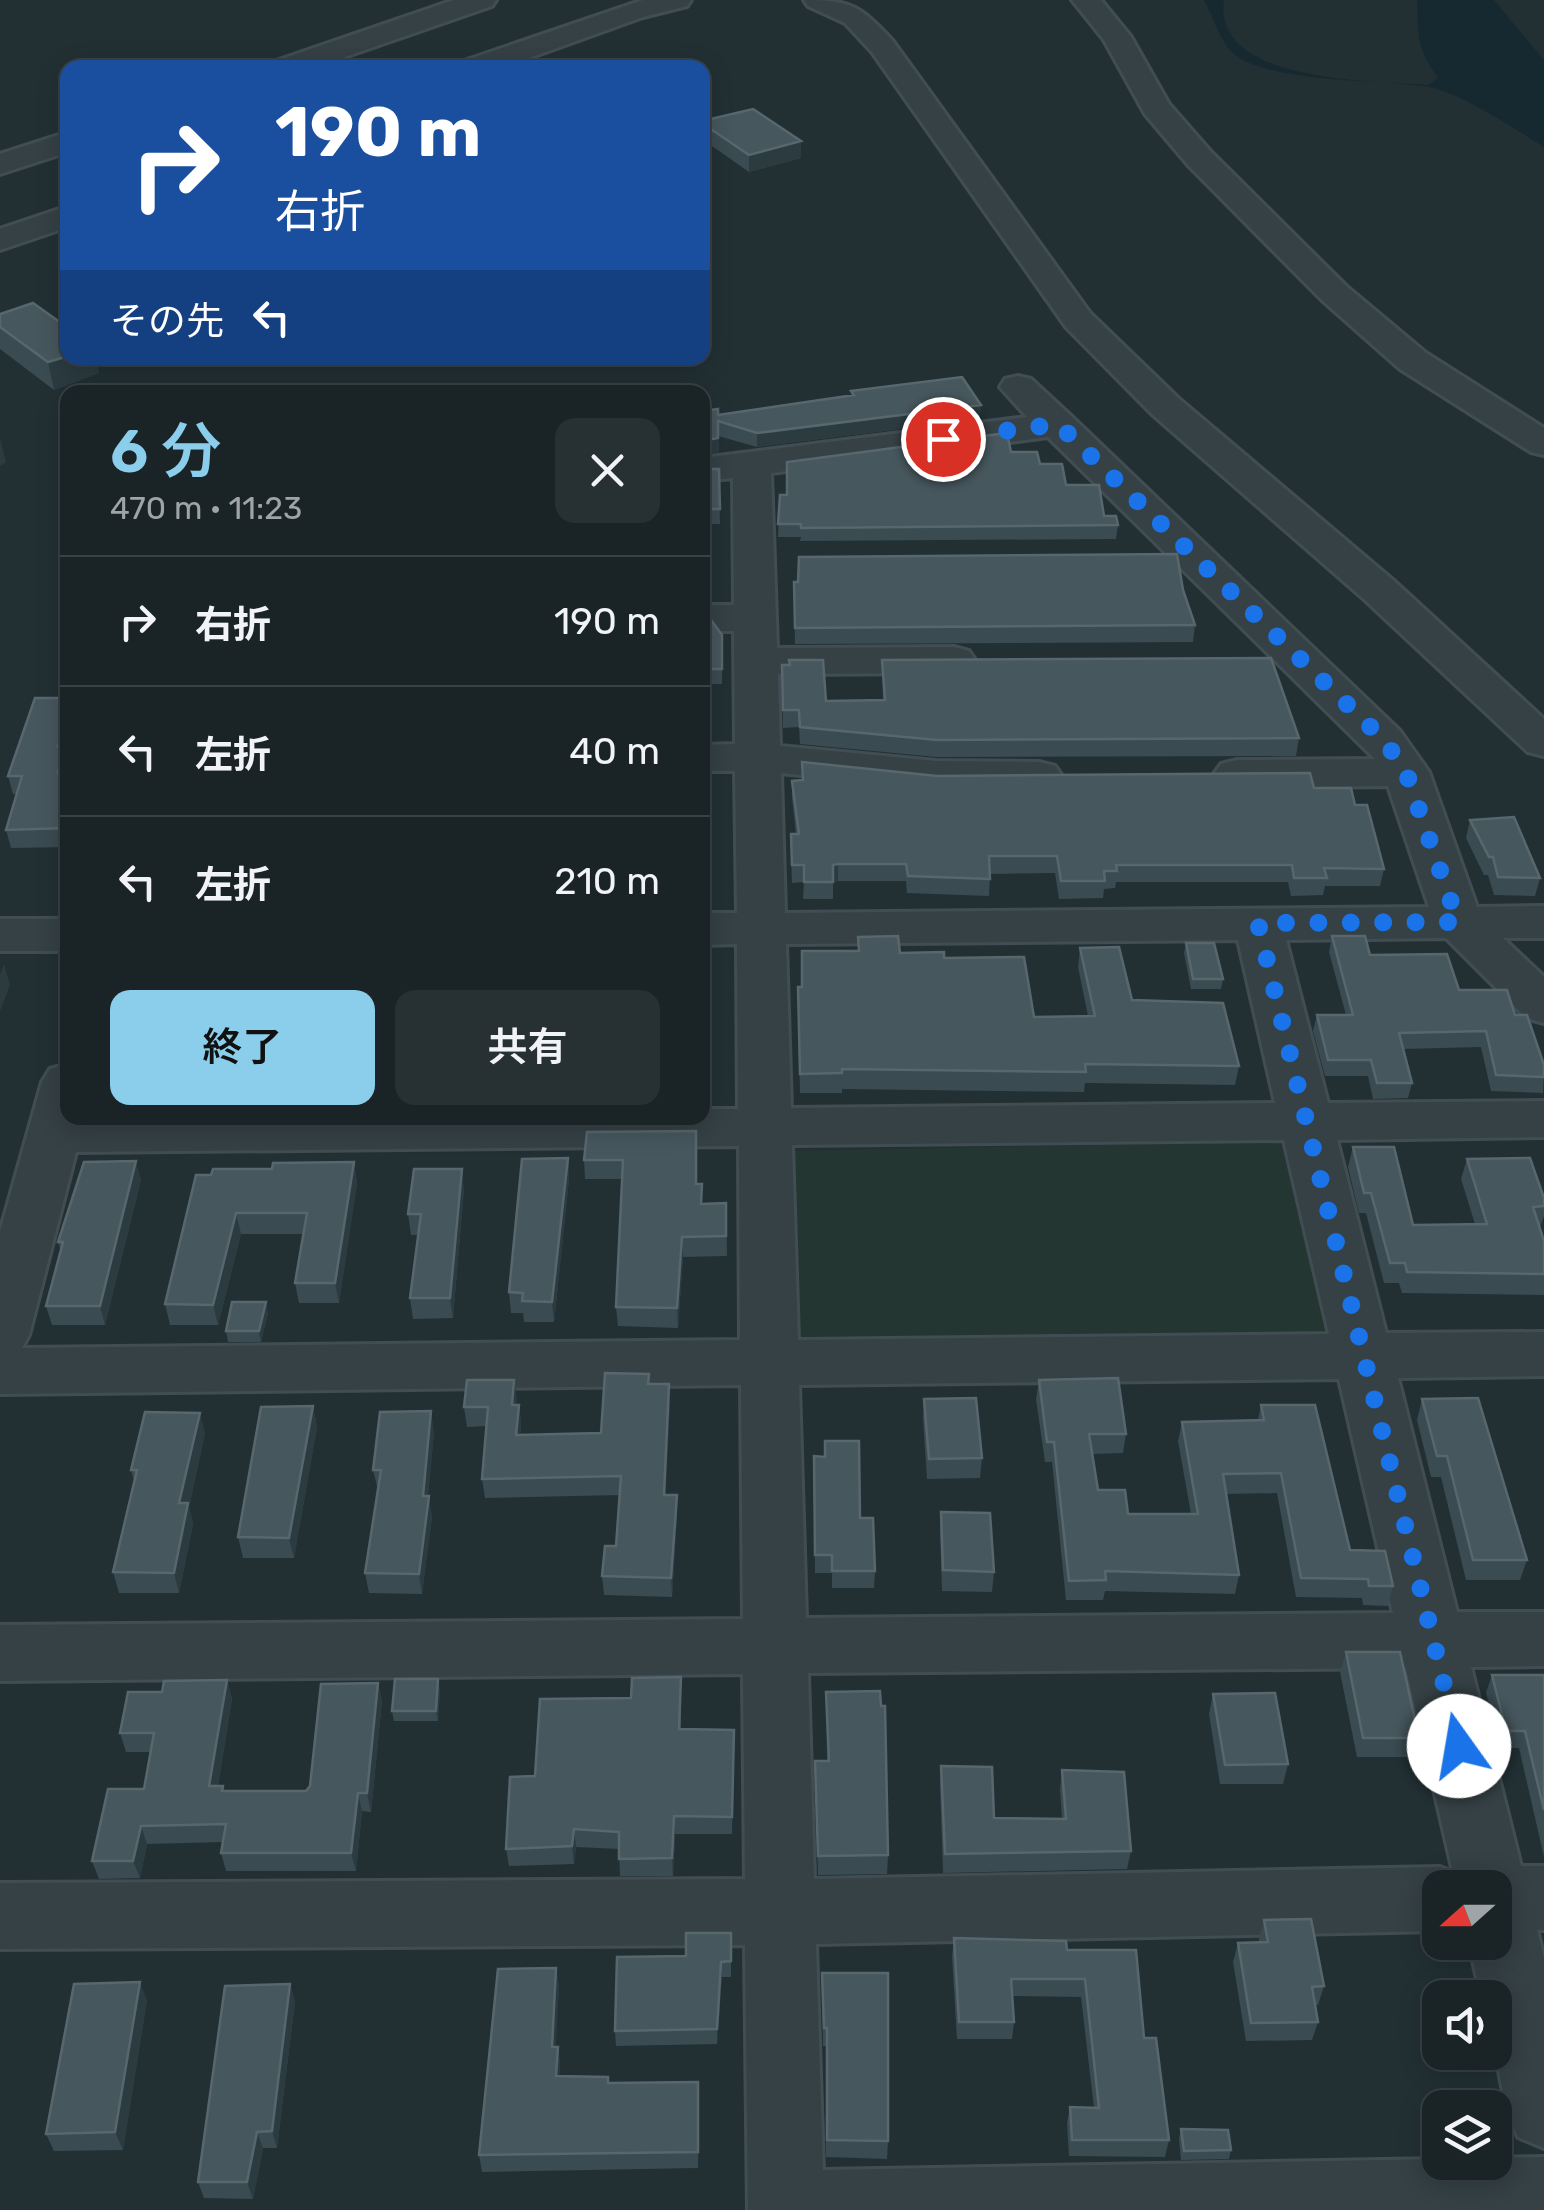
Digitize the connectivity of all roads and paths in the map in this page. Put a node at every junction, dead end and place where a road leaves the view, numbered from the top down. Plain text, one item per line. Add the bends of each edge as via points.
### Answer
1 (482, 0) edge
2 (677, 0) edge
3 (818, 0) edge
4 (1086, 0) edge
5 (306, 60) edge
6 (494, 60) edge
7 (60, 144) edge
8 (0, 164) edge
9 (60, 219) edge
10 (0, 240) edge
11 (1018, 387) dead end
12 (1058, 424) junction
13 (1544, 444) edge
14 (727, 467) edge
15 (1131, 554) edge
16 (1190, 554) junction
17 (737, 632) edge
18 (1241, 658) edge
19 (1299, 658) junction
20 (988, 660) edge
21 (1544, 742) edge
22 (730, 757) edge
23 (1406, 772) junction
24 (1188, 775) edge
25 (1090, 776) edge
26 (1458, 922) junction
27 (1544, 922) edge
28 (1258, 923) junction
29 (710, 929) edge
30 (762, 929) junction
31 (0, 935) edge
32 (60, 935) edge
33 (1544, 1006) edge
34 (60, 1112) edge
35 (1544, 1119) edge
36 (1307, 1123) junction
37 (767, 1126) junction
38 (54, 1134) junction
39 (0, 1335) edge
40 (1544, 1354) edge
41 (1364, 1356) junction
42 (772, 1363) junction
43 (0, 1371) edge
44 (1544, 1639) edge
45 (1434, 1640) junction
46 (775, 1646) junction
47 (0, 1654) edge
48 (1488, 1870) edge
49 (1544, 1898) edge
50 (1422, 1899) edge
51 (1512, 1899) edge
52 (778, 1912) junction
53 (0, 1916) edge
54 (1509, 1960) edge
55 (1544, 2110) edge
56 (1544, 2195) edge
57 (786, 2209) edge

1 - 5 street
2 - 6 street
3 - 21 street via 856,17 882,46 1078,320
4 - 13 street via 1117,38 1156,108 1334,293 1413,362
7 - 8 street
9 - 10 street
11 - 12 street
12 - 14 street
12 - 16 street
14 - 17 street via 772,557
15 - 16 street
16 - 19 street
17 - 20 street
17 - 22 street
18 - 19 street
19 - 23 street via 1384,740
22 - 25 street via 936,776
22 - 30 street
23 - 24 street
23 - 26 street
26 - 27 street
26 - 28 street
26 - 33 street
28 - 30 street
28 - 36 street
29 - 30 street
30 - 37 street
31 - 32 street
34 - 38 street
35 - 36 street
36 - 37 street
36 - 41 street
37 - 38 street
37 - 42 street
38 - 39 street
40 - 41 street
41 - 42 street
41 - 45 street
42 - 43 street
42 - 46 street
44 - 45 street
45 - 46 street
45 - 48 street
46 - 47 street
46 - 52 street
49 - 51 street
50 - 52 street
52 - 53 street
52 - 57 street
54 - 55 street
56 - 57 street

